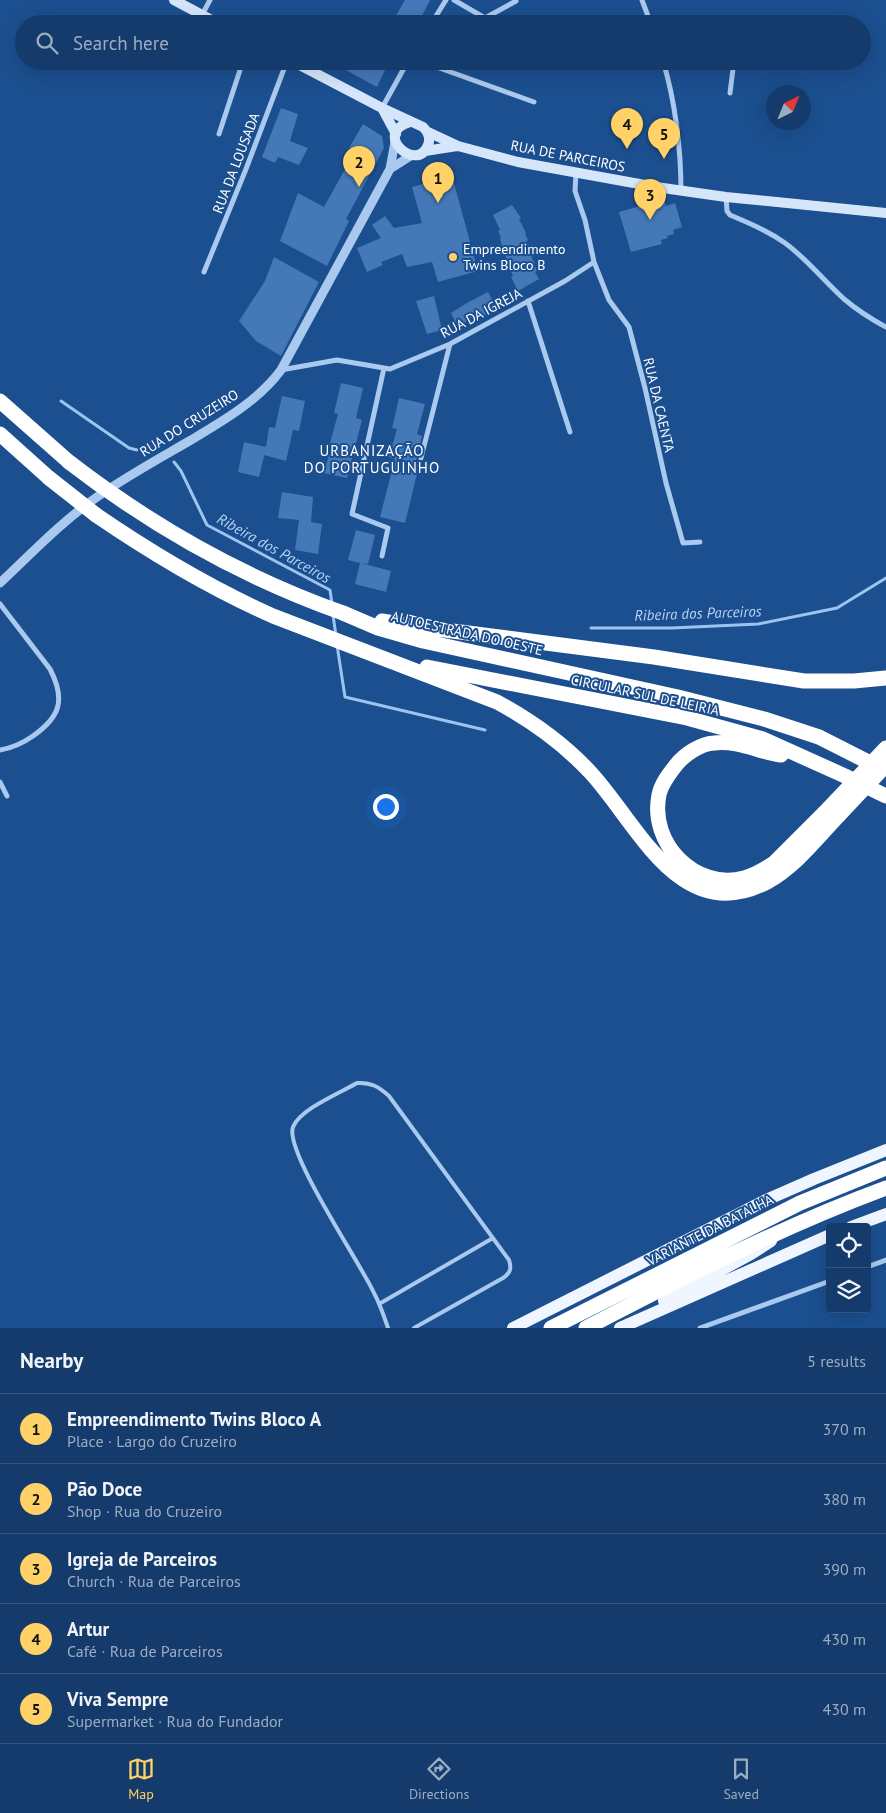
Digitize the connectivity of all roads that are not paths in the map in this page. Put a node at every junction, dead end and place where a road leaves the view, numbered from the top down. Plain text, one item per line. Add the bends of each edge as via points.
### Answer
1 (174, 0) edge
2 (210, 0) edge
3 (446, 0) edge
4 (454, 0) edge
5 (642, 0) edge
6 (516, 1) edge
7 (202, 15) joint
8 (437, 15) edge
9 (480, 15) edge
10 (490, 15) edge
11 (648, 15) edge
12 (240, 70) edge
13 (284, 70) edge
14 (309, 70) edge
15 (403, 70) edge
16 (445, 70) edge
17 (666, 70) edge
18 (733, 70) edge
19 (730, 93) dead end
20 (534, 102) dead end
21 (382, 108) junction
22 (410, 122) junction
23 (428, 132) junction
24 (218, 134) dead end
25 (396, 138) junction
26 (458, 146) junction
27 (425, 151) junction
28 (412, 155) junction
29 (390, 169) junction
30 (576, 172) junction
31 (681, 191) junction
32 (726, 197) junction
33 (886, 213) edge
34 (594, 262) junction
35 (204, 272) dead end
36 (528, 301) junction
37 (886, 327) edge
38 (450, 344) junction
39 (384, 368) junction
40 (281, 370) junction
41 (0, 401) edge
42 (570, 432) dead end
43 (0, 434) edge
44 (421, 458) dead end
45 (700, 542) dead end
46 (382, 556) dead end
47 (0, 583) edge
48 (0, 604) edge
49 (396, 629) junction
50 (386, 658) junction
51 (886, 678) edge
52 (886, 748) edge
53 (0, 750) edge
54 (792, 752) junction
55 (886, 765) edge
56 (886, 771) edge
57 (0, 782) edge
58 (6, 796) dead end
59 (886, 796) edge
60 (834, 812) junction
61 (886, 1150) edge
62 (886, 1168) edge
63 (886, 1188) edge
64 (886, 1214) edge
65 (862, 1223) edge
66 (784, 1231) junction
67 (493, 1238) junction
68 (826, 1238) edge
69 (886, 1260) edge
70 (871, 1266) edge
71 (826, 1283) edge
72 (379, 1304) junction
73 (388, 1328) edge
74 (414, 1328) edge
75 (513, 1328) edge
76 (551, 1328) edge
77 (586, 1328) edge
78 (619, 1328) edge
79 (700, 1328) edge

1 - 7 main road
2 - 7 street
3 - 8 street
4 - 9 street
5 - 11 street
6 - 10 street
12 - 24 street
13 - 35 street, RUA DA LOUSADA
14 - 21 main road
15 - 21 street
16 - 20 street
17 - 31 street via 678,135
18 - 19 street
21 - 22 main road
21 - 25 main road
22 - 23 main road
22 - 25 main road via 403,125
23 - 26 main road, RUA DE PARCEIROS
23 - 27 main road via 429,142
25 - 28 main road via 401,150
25 - 29 street, RUA DO CRUZEIRO
26 - 27 main road
26 - 30 main road, RUA DE PARCEIROS via 518,162
27 - 28 main road
28 - 29 street, RUA DO CRUZEIRO
29 - 40 street, RUA DO CRUZEIRO
30 - 31 main road, RUA DE PARCEIROS
30 - 34 street via 575,191
31 - 32 main road, RUA DE PARCEIROS
32 - 33 main road, RUA DE PARCEIROS
32 - 37 street via 730,215 786,243 844,299
34 - 36 street, RUA DA IGREJA
34 - 45 street, RUA DA CAENTA via 609,300 629,327 683,543
36 - 38 street, RUA DA IGREJA
36 - 42 street
38 - 39 street, RUA DA IGREJA via 390,369
38 - 44 street
39 - 40 street, RUA DA IGREJA via 337,360
39 - 46 street via 352,514 388,528
40 - 47 street, RUA DO CRUZEIRO via 256,396 218,423 87,505
41 - 49 highway, AUTOESTRADA DO OESTE, bridge via 69,462 125,503 187,542 310,602
43 - 50 highway, bridge via 49,478 112,526 176,567 273,616
48 - 53 street via 50,669 59,691 59,702 48,725 24,742
49 - 51 highway via 654,657 804,681
49 - 56 highway, AUTOESTRADA DO OESTE via 484,655 764,719 819,737
50 - 54 highway, CIRCULAR SUL DE LEIRIA via 687,718 762,739
50 - 60 highway via 497,702 544,730 592,773 658,858 675,874 698,887 735,892 751,890 767,882 787,869
52 - 60 highway, bridge
54 - 59 highway, CIRCULAR SUL DE LEIRIA
54 - 60 highway via 781,755 726,742 712,743 687,754 664,782 659,794 658,824 673,854 702,875 724,880 743,878 774,863
55 - 60 highway, bridge
57 - 58 street
61 - 75 main road via 764,1201
62 - 76 highway, VARIANTE DA BATALHA via 800,1203
63 - 66 highway
64 - 65 main road
66 - 77 highway via 695,1271
66 - 78 main road via 751,1254 644,1311
67 - 72 lane
67 - 72 lane via 401,1110 378,1087 367,1082 357,1083 303,1114 292,1129 292,1139 302,1164
67 - 74 lane via 509,1260 509,1274
68 - 78 main road
69 - 70 street
71 - 79 street
72 - 73 lane

